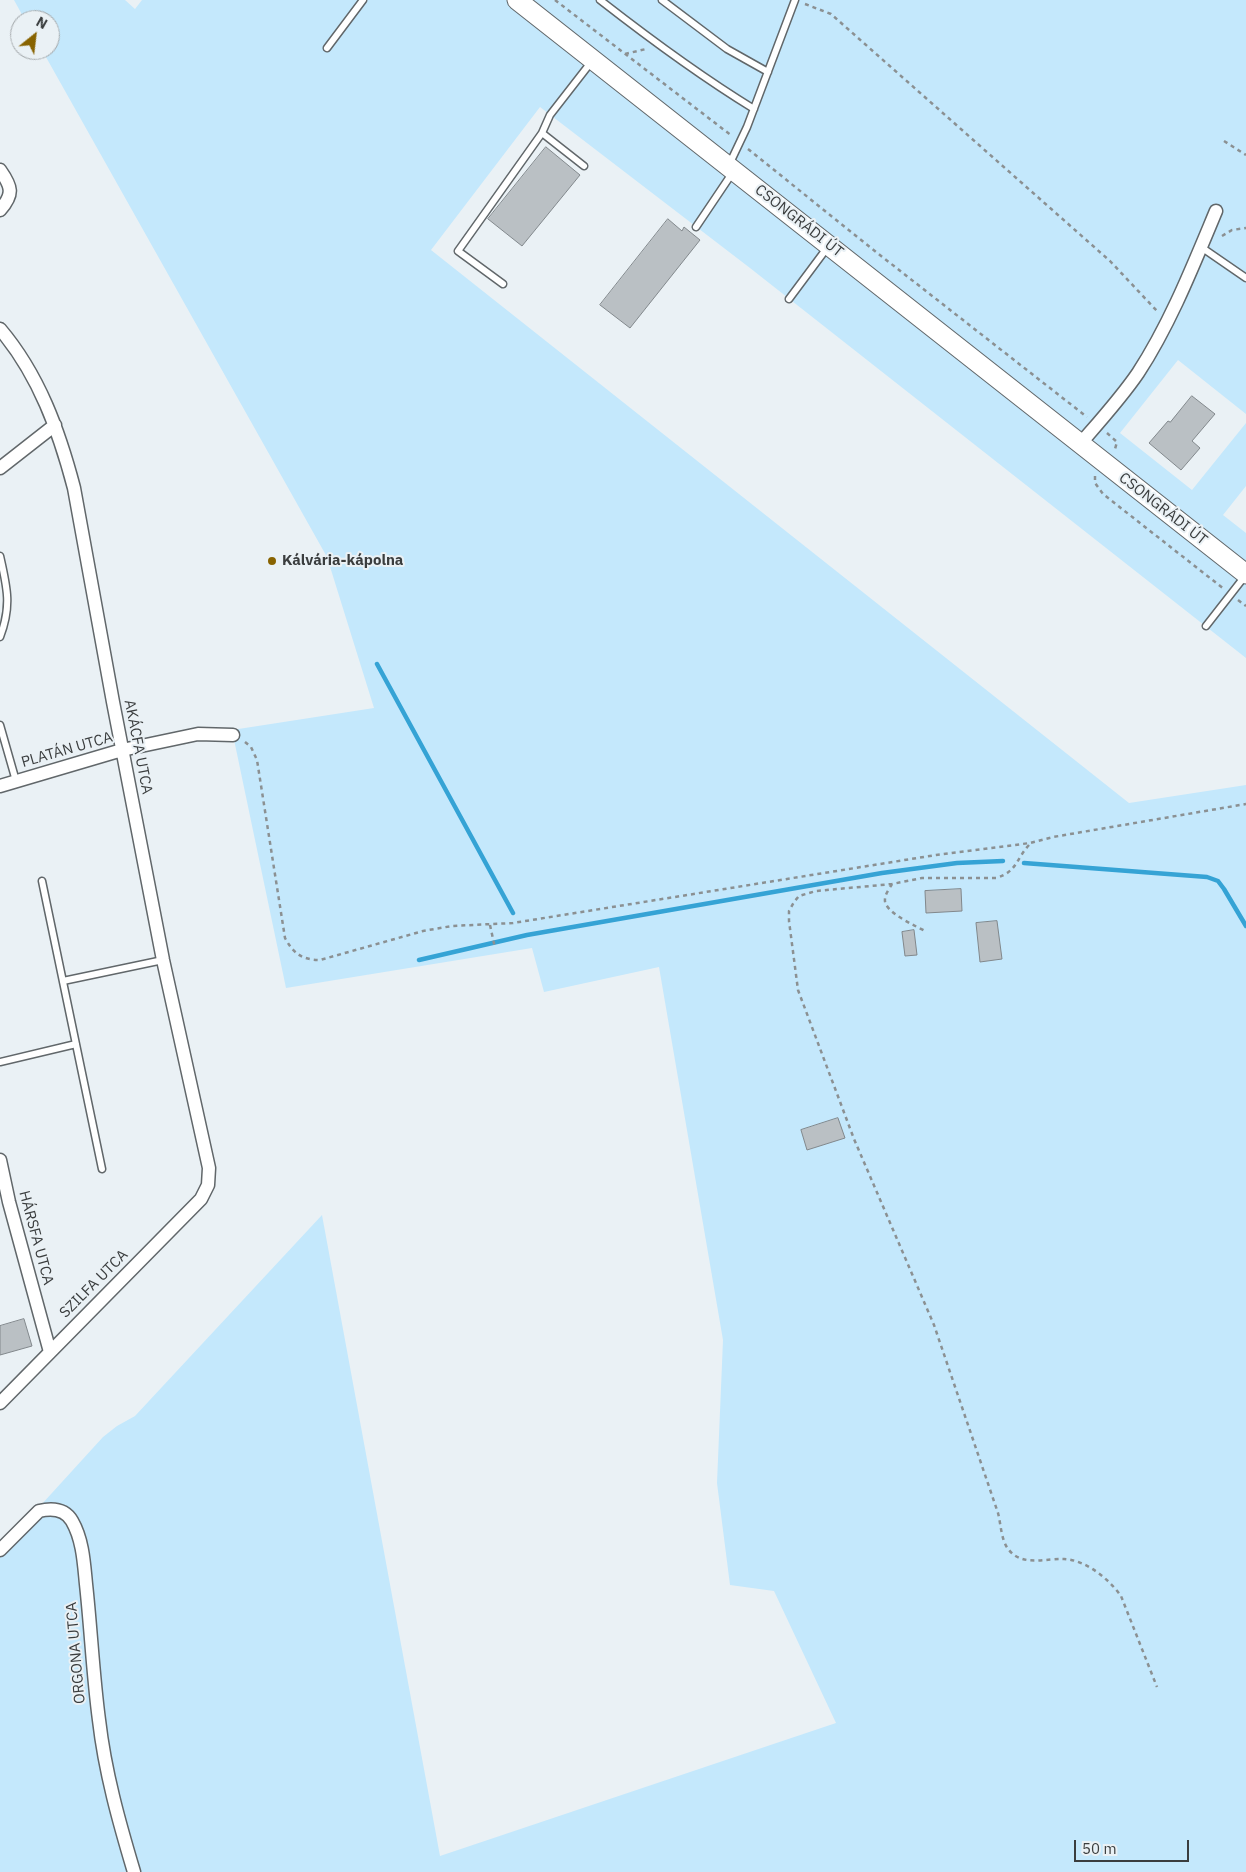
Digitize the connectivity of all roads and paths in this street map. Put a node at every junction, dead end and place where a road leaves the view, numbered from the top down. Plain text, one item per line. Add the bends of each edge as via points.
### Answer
1 (363, 0) edge
2 (516, 0) edge
3 (600, 0) edge
4 (662, 0) edge
5 (795, 0) edge
6 (660, 46) junction
7 (327, 48) dead end
8 (625, 54) dead end
9 (593, 60) junction
10 (768, 72) junction
11 (754, 109) junction
12 (542, 133) junction
13 (1224, 140) dead end
14 (1246, 155) edge
15 (584, 166) dead end
16 (731, 169) junction
17 (0, 170) edge
18 (0, 210) edge
19 (1216, 211) dead end
20 (696, 227) dead end
21 (1246, 228) edge
22 (829, 245) junction
23 (1201, 247) junction
24 (1246, 278) edge
25 (503, 284) dead end
26 (789, 299) dead end
27 (1167, 321) junction
28 (0, 329) edge
29 (55, 425) junction
30 (1080, 444) junction
31 (0, 468) edge
32 (0, 556) edge
33 (1246, 574) edge
34 (1206, 626) dead end
35 (0, 637) edge
36 (0, 725) edge
37 (233, 735) joint
38 (122, 750) junction
39 (16, 781) junction
40 (0, 786) edge
41 (1246, 804) edge
42 (1030, 843) junction
43 (42, 881) dead end
44 (892, 884) junction
45 (490, 925) junction
46 (926, 931) dead end
47 (495, 948) dead end
48 (163, 960) junction
49 (63, 981) junction
50 (76, 1044) junction
51 (0, 1062) edge
52 (0, 1160) edge
53 (102, 1169) dead end
54 (208, 1185) joint
55 (50, 1352) junction
56 (0, 1403) edge
57 (0, 1550) edge
58 (1157, 1687) dead end
59 (134, 1872) edge

1 - 7 lane
2 - 9 main road, CSONGRÁDI ÚT
3 - 6 lane
4 - 10 lane via 727,49
5 - 10 lane
5 - 27 path via 831,14 1110,261
6 - 8 path
6 - 11 lane
9 - 12 lane via 550,115
9 - 16 main road, CSONGRÁDI ÚT
10 - 11 lane
11 - 16 lane
12 - 15 lane
12 - 25 lane via 458,251
13 - 14 path
16 - 20 lane
16 - 22 main road, CSONGRÁDI ÚT
17 - 18 street via 10,189 9,197
19 - 23 street
21 - 23 path via 1232,230
22 - 26 lane
22 - 30 main road, CSONGRÁDI ÚT
23 - 24 lane
23 - 27 street
27 - 30 street via 1127,389
28 - 29 street, AKÁCFA UTCA via 33,377
29 - 31 street
29 - 38 street, AKÁCFA UTCA via 74,488
30 - 33 main road, CSONGRÁDI ÚT
32 - 35 lane via 8,592 8,611
33 - 34 lane
36 - 39 lane
37 - 38 street, PLATÁN UTCA via 198,734
37 - 45 path via 251,747 257,760 285,938 300,956 320,960 452,926
38 - 39 street, PLATÁN UTCA
38 - 48 street, AKÁCFA UTCA
39 - 40 street, PLATÁN UTCA
41 - 42 path
42 - 44 path via 1010,872 996,878 922,878
42 - 45 path
43 - 49 lane
44 - 46 path via 885,898 886,904 892,912
44 - 58 path via 816,890 799,896 790,911 789,921 798,990 854,1139 934,1325 1009,1550 1015,1556 1028,1560 1078,1562 1112,1584 1121,1596
45 - 47 path
48 - 49 lane
48 - 54 street, AKÁCFA UTCA via 209,1168
49 - 50 lane
50 - 51 lane
50 - 53 lane
52 - 55 street, HÁRSFA UTCA
54 - 55 street, SZILFA UTCA via 201,1199
55 - 56 street, SZILFA UTCA
57 - 59 street, ORGONA UTCA via 39,1511 58,1510 72,1520 82,1554 99,1721 109,1784

